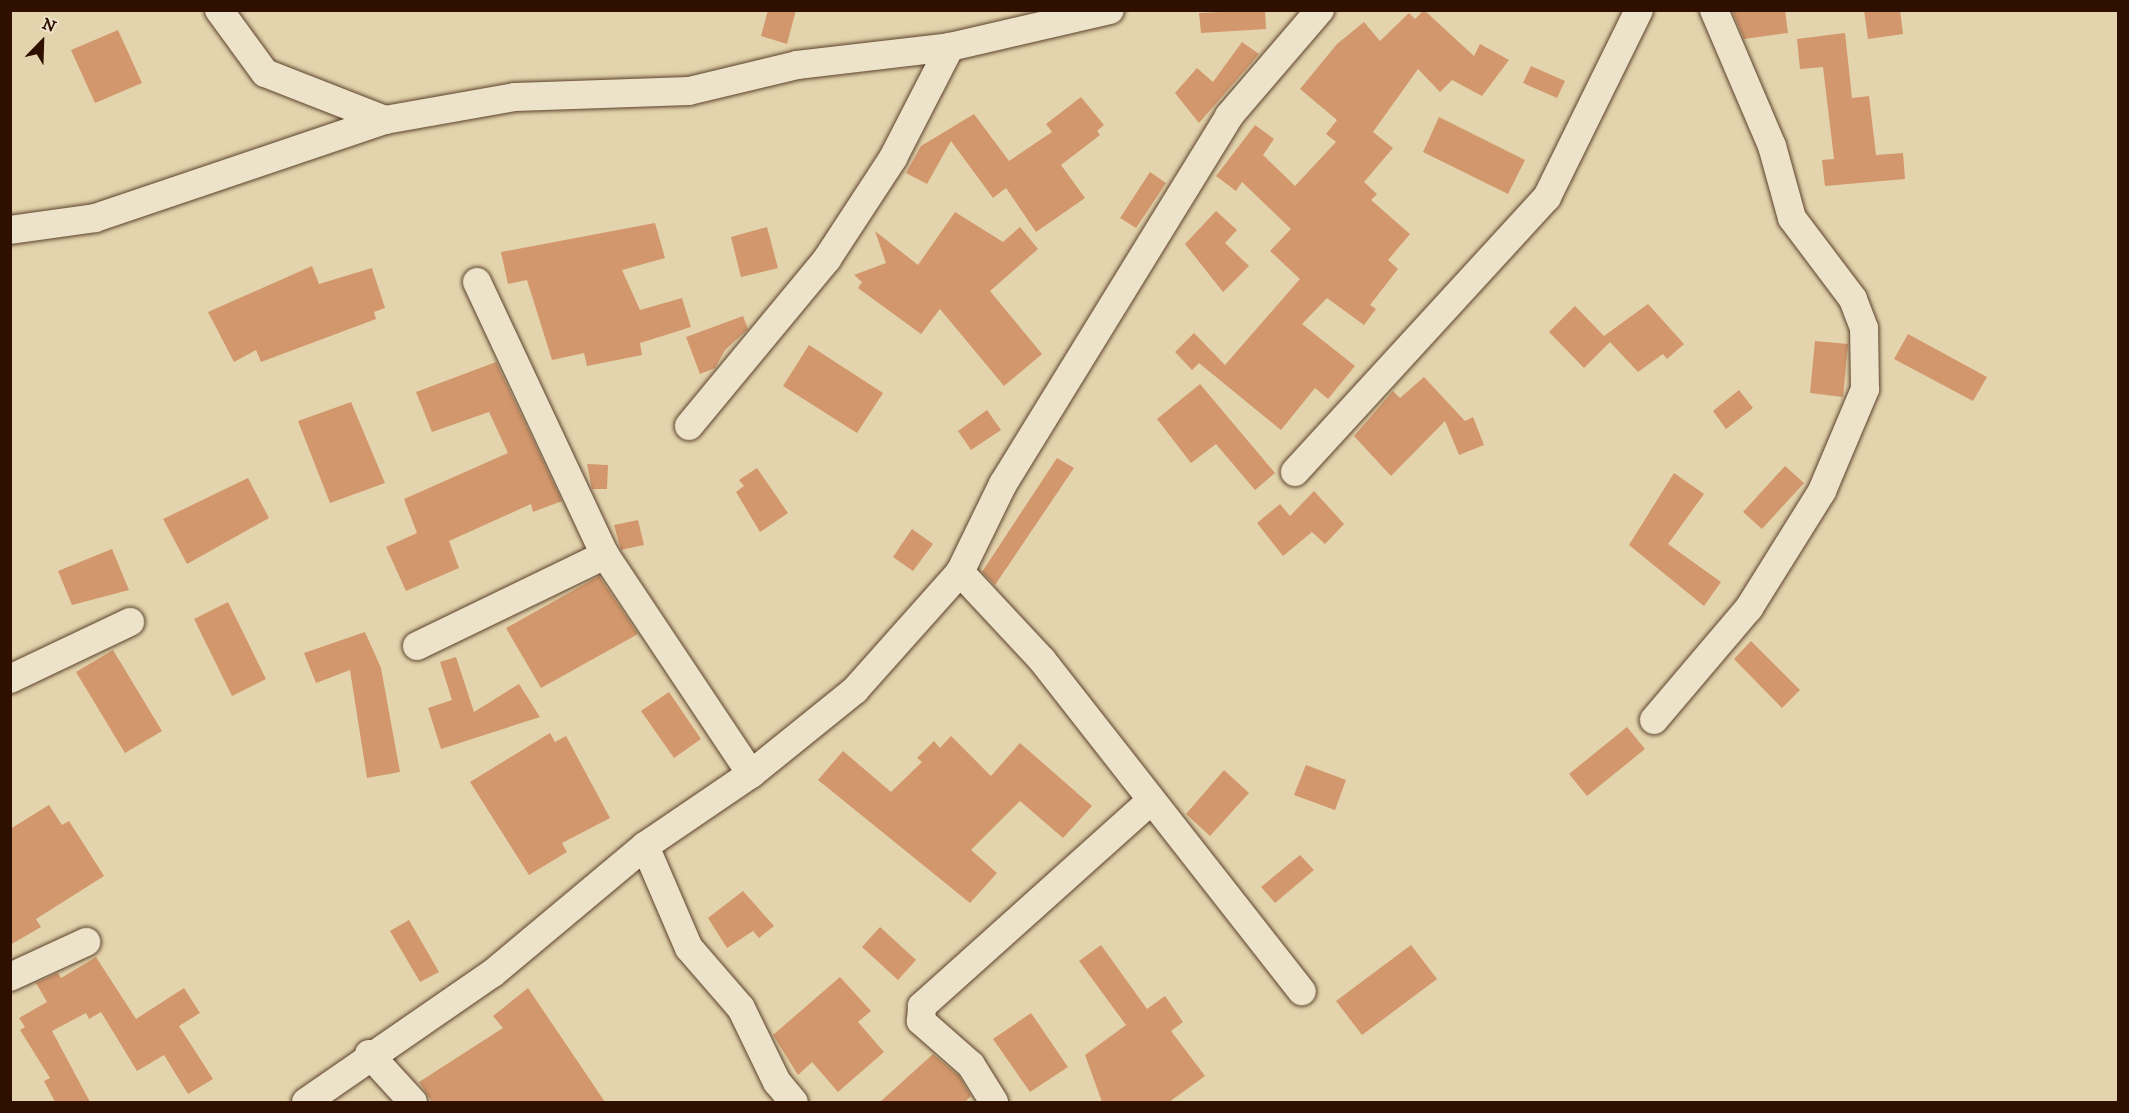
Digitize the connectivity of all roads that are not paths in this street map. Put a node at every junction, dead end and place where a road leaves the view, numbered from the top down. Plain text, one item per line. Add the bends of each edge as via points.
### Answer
1 (219, 10) edge
2 (1110, 10) edge
3 (1320, 10) edge
4 (1639, 10) edge
5 (1714, 10) edge
6 (995, 23) edge
7 (950, 46) junction
8 (385, 120) junction
9 (10, 230) edge
10 (477, 282) dead end
11 (689, 426) dead end
12 (1295, 472) dead end
13 (605, 555) junction
14 (960, 572) junction
15 (130, 622) dead end
16 (417, 646) dead end
17 (10, 679) edge
18 (1654, 720) dead end
19 (752, 774) junction
20 (1149, 802) junction
21 (645, 846) junction
22 (86, 942) dead end
23 (10, 977) edge
24 (1302, 991) dead end
25 (369, 1054) junction
26 (306, 1102) edge
27 (412, 1102) edge
28 (794, 1102) edge
29 (994, 1102) edge

1 - 8 street via 265,74
2 - 6 street
3 - 14 street via 1229,116 1009,474
4 - 12 street via 1547,197
5 - 18 street via 1772,146 1792,218 1853,299 1863,328 1865,389 1822,491 1749,608
6 - 7 street
7 - 8 street via 797,65 689,91 525,96
7 - 11 street via 894,158 827,259
8 - 9 street via 94,218
10 - 13 street
13 - 16 street
13 - 19 street
14 - 19 street via 855,690
14 - 20 street via 1042,660
15 - 17 street
19 - 21 street
20 - 24 street
20 - 29 street via 922,1006 921,1021 971,1065
21 - 25 street via 493,973
21 - 28 street via 689,948 741,1008 777,1082
22 - 23 street
25 - 26 street
25 - 27 street

